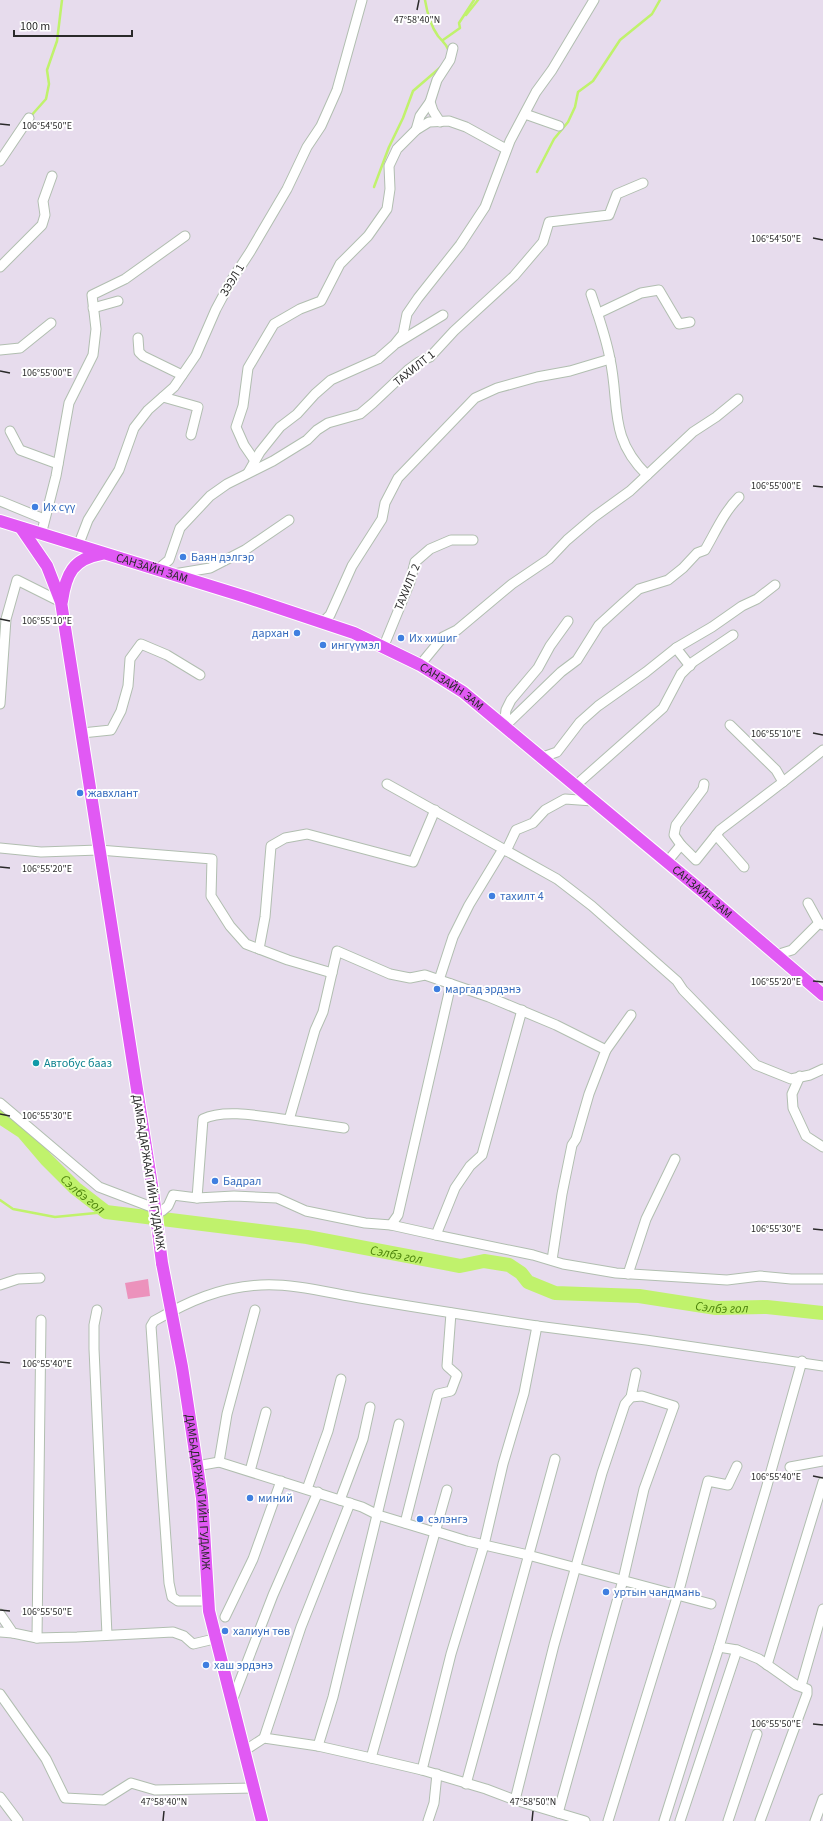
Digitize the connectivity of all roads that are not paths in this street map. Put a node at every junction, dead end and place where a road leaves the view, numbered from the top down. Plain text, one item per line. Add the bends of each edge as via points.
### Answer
1 (362, 0) edge
2 (594, 0) edge
3 (453, 48) dead end
4 (430, 102) junction
5 (525, 114) junction
6 (29, 118) dead end
7 (440, 122) junction
8 (559, 126) dead end
9 (416, 130) junction
10 (506, 149) junction
11 (0, 161) edge
12 (52, 176) dead end
13 (643, 183) dead end
14 (185, 236) dead end
15 (0, 267) edge
16 (591, 294) dead end
17 (118, 301) dead end
18 (93, 308) junction
19 (596, 312) junction
20 (443, 315) dead end
21 (690, 322) dead end
22 (51, 323) dead end
23 (138, 338) dead end
24 (394, 345) junction
25 (0, 350) edge
26 (610, 359) junction
27 (182, 375) junction
28 (163, 397) junction
29 (738, 399) dead end
30 (10, 431) dead end
31 (191, 435) dead end
32 (255, 461) junction
33 (58, 464) junction
34 (248, 473) junction
35 (647, 475) junction
36 (740, 497) dead end
37 (0, 501) edge
38 (44, 519) junction
39 (290, 520) dead end
40 (0, 521) edge
41 (21, 528) junction
42 (41, 534) junction
43 (472, 540) dead end
44 (78, 546) junction
45 (102, 554) junction
46 (157, 570) junction
47 (170, 574) junction
48 (775, 585) dead end
49 (62, 602) junction
50 (568, 621) dead end
51 (322, 623) junction
52 (733, 635) dead end
53 (383, 648) junction
54 (676, 648) junction
55 (420, 665) junction
56 (690, 666) junction
57 (200, 675) dead end
58 (0, 704) edge
59 (730, 725) dead end
60 (504, 727) junction
61 (82, 733) junction
62 (823, 750) edge
63 (540, 758) junction
64 (783, 782) junction
65 (388, 784) dead end
66 (704, 784) dead end
67 (575, 786) junction
68 (593, 801) junction
69 (435, 810) junction
70 (716, 835) junction
71 (681, 845) junction
72 (0, 848) edge
73 (99, 850) junction
74 (505, 850) junction
75 (667, 862) junction
76 (744, 867) dead end
77 (808, 902) dead end
78 (821, 924) edge
79 (259, 949) junction
80 (776, 955) junction
81 (332, 973) junction
82 (439, 980) junction
83 (451, 984) junction
84 (823, 995) edge
85 (522, 1010) junction
86 (631, 1015) dead end
87 (606, 1050) junction
88 (823, 1069) edge
89 (800, 1076) junction
90 (0, 1103) edge
91 (289, 1120) junction
92 (344, 1128) dead end
93 (823, 1146) edge
94 (675, 1159) dead end
95 (197, 1198) junction
96 (391, 1226) junction
97 (436, 1234) junction
98 (552, 1260) junction
99 (628, 1274) junction
100 (40, 1278) dead end
101 (823, 1279) edge
102 (0, 1286) edge
103 (97, 1310) dead end
104 (255, 1310) dead end
105 (172, 1311) junction
106 (451, 1313) junction
107 (41, 1320) dead end
108 (537, 1326) junction
109 (802, 1361) junction
110 (823, 1366) edge
111 (636, 1373) dead end
112 (341, 1379) dead end
113 (631, 1397) junction
114 (370, 1407) dead end
115 (266, 1412) dead end
116 (400, 1424) dead end
117 (555, 1459) dead end
118 (823, 1461) edge
119 (219, 1462) junction
120 (197, 1466) junction
121 (737, 1466) dead end
122 (790, 1467) dead end
123 (250, 1471) junction
124 (281, 1481) junction
125 (823, 1482) edge
126 (307, 1489) junction
127 (446, 1490) dead end
128 (318, 1492) junction
129 (340, 1500) junction
130 (350, 1503) junction
131 (378, 1515) junction
132 (405, 1523) junction
133 (434, 1532) junction
134 (484, 1545) junction
135 (528, 1555) junction
136 (575, 1569) junction
137 (623, 1580) junction
138 (678, 1594) junction
139 (208, 1601) junction
140 (711, 1604) dead end
141 (823, 1609) edge
142 (0, 1614) edge
143 (226, 1617) dead end
144 (0, 1632) edge
145 (13, 1633) junction
146 (107, 1636) junction
147 (37, 1638) junction
148 (214, 1639) junction
149 (719, 1647) junction
150 (737, 1650) junction
151 (767, 1665) junction
152 (801, 1686) junction
153 (0, 1694) edge
154 (232, 1701) junction
155 (758, 1734) dead end
156 (264, 1738) junction
157 (318, 1746) junction
158 (244, 1751) junction
159 (370, 1758) junction
160 (422, 1770) junction
161 (437, 1774) junction
162 (466, 1784) junction
163 (254, 1788) junction
164 (0, 1798) edge
165 (823, 1799) edge
166 (515, 1800) junction
167 (558, 1813) junction
168 (18, 1821) edge
169 (262, 1821) edge
170 (428, 1821) edge
171 (585, 1821) edge
172 (608, 1821) edge
173 (664, 1821) edge
174 (680, 1821) edge
175 (728, 1821) edge
176 (760, 1821) edge
177 (815, 1821) edge

1 - 27 street, ЗЭЭЛ 1 via 337,90 321,126 307,147 287,189 230,281 196,355
2 - 5 street
3 - 4 street via 450,60 437,80
4 - 7 street
4 - 9 street via 420,116
5 - 8 street
5 - 10 street
6 - 11 street
7 - 9 street via 429,122
7 - 10 street via 449,121 466,127
9 - 32 street via 394,154 389,166 390,188 387,209 368,236 340,264 321,301 300,309 274,324 248,368 243,406 236,427
10 - 24 street via 485,207 460,246 407,314 403,334
12 - 15 street via 43,201 45,215 42,225
13 - 34 street, ТАХИЛТ 1 via 617,194 609,215 548,222 544,242 514,276 454,331 430,357 408,370 360,414 328,423 273,461
14 - 18 street via 125,279 92,295
16 - 19 street
17 - 18 street
18 - 33 street via 96,329 92,355 69,403
19 - 21 street via 641,293 659,290 679,324
19 - 26 street
20 - 24 street
22 - 25 street via 20,348
23 - 27 street via 139,352 143,356
24 - 32 street via 378,359 331,380 280,427
26 - 35 street via 618,428 624,443
26 - 51 street via 497,388 475,398 398,478 385,503 382,519 362,549 330,615
27 - 28 street, ЗЭЭЛ 1
28 - 31 street via 198,407
28 - 44 street, ЗЭЭЛ 1 via 148,410 134,428 119,470 88,520
29 - 35 street via 693,432
30 - 33 street via 20,450
32 - 34 street
33 - 38 street
34 - 46 street, ТАХИЛТ 1 via 210,496 180,528 170,560
35 - 55 street via 610,507 594,517 550,559 512,584 458,630 443,637
36 - 60 street via 724,514 705,550 697,553 668,580 639,589 599,625 577,660
37 - 38 street
38 - 42 street
39 - 47 street via 245,550 210,568
40 - 41 main road, САНЗАЙН ЗАМ
41 - 42 main road, САНЗАЙН ЗАМ
41 - 49 main road, ДАМБАДАРЖААГИЙН ГУДАМЖ via 47,566
42 - 44 main road, САНЗАЙН ЗАМ
43 - 53 street, ТАХИЛТ 2 via 451,540 430,549 415,562 410,582
44 - 45 main road, САНЗАЙН ЗАМ
45 - 46 main road, САНЗАЙН ЗАМ
45 - 49 main road via 89,556 72,568 64,588
46 - 47 main road, САНЗАЙН ЗАМ
47 - 51 main road, САНЗАЙН ЗАМ
48 - 54 street via 758,599 742,606
49 - 58 street via 17,580 6,619
49 - 61 main road, ДАМБАДАРЖААГИЙН ГУДАМЖ
50 - 60 street via 538,668 511,700 506,710
51 - 53 main road, САНЗАЙН ЗАМ via 354,633
52 - 56 street
53 - 55 main road, САНЗАЙН ЗАМ
54 - 56 street
54 - 63 street via 598,706 580,722 557,752
55 - 60 main road, САНЗАЙН ЗАМ via 463,692
56 - 67 street via 678,679 663,708
57 - 61 street via 167,655 141,644 130,659 128,686 121,711 111,730
59 - 64 street via 776,770
60 - 63 main road, САНЗАЙН ЗАМ
61 - 73 main road, ДАМБАДАРЖААГИЙН ГУДАМЖ
62 - 64 street
63 - 67 main road, САНЗАЙН ЗАМ
64 - 70 street
65 - 69 street
66 - 71 street via 703,789 676,824 674,835
67 - 68 main road, САНЗАЙН ЗАМ
68 - 74 street via 565,798 545,810 533,823 516,830
68 - 75 main road, САНЗАЙН ЗАМ
69 - 74 street
69 - 79 street via 413,862 307,834 285,838 271,846 265,917
70 - 71 street via 696,860
70 - 76 street
71 - 75 street
72 - 73 street via 40,852
73 - 79 street via 212,858 211,896 230,926 246,944
73 - 105 main road, ДАМБАДАРЖААГИЙН ГУДАМЖ, bridge via 162,1263
74 - 82 street via 469,906 453,937
74 - 89 street via 558,879 592,906 677,981 756,1065 791,1079
75 - 80 main road, САНЗАЙН ЗАМ
77 - 78 street
78 - 80 street via 792,950
79 - 81 street
80 - 84 main road, САНЗАЙН ЗАМ
81 - 82 street via 337,951 390,974 410,978 425,975
81 - 91 street via 323,1012 315,1030
82 - 83 street
83 - 85 street
83 - 96 street via 398,1215
85 - 87 street
85 - 97 street via 482,1155 470,1166 455,1188
86 - 87 street
87 - 98 street via 572,1145
88 - 89 street
89 - 93 street via 792,1094 793,1108 806,1136
90 - 95 street via 99,1187 162,1211 174,1196
91 - 92 street
91 - 95 street via 238,1114 203,1119
94 - 99 street via 646,1219
95 - 96 street via 278,1198 306,1211
96 - 97 street
97 - 98 street
98 - 99 street via 594,1270
99 - 101 street via 726,1280 760,1276
100 - 102 street via 18,1279
103 - 146 street via 94,1349
104 - 119 street via 227,1414
105 - 106 street via 195,1299 263,1284
105 - 120 main road, ДАМБАДАРЖААГИЙН ГУДАМЖ
105 - 139 street via 154,1321 151,1326 169,1583 172,1596 178,1601
106 - 108 street
106 - 132 street via 447,1366 457,1375 451,1391 438,1394
107 - 147 street
108 - 109 street
108 - 134 street via 524,1393 503,1464
109 - 110 street
109 - 149 street
111 - 113 street
112 - 126 street via 328,1431
113 - 136 street via 625,1404 602,1473
113 - 137 street via 642,1396 674,1406 644,1489
114 - 129 street via 363,1439
115 - 123 street
116 - 131 street
117 - 135 street
118 - 122 street
119 - 120 street
119 - 123 street
120 - 139 main road, ДАМБАДАРЖААГИЙН ГУДАМЖ via 202,1498
121 - 138 street via 728,1485 708,1481
123 - 124 street
124 - 126 street
124 - 143 street via 254,1559
125 - 151 street
126 - 128 street
127 - 133 street
128 - 129 street
128 - 154 street via 273,1595
129 - 130 street
130 - 131 street
130 - 156 street via 301,1628
131 - 132 street
131 - 157 street via 333,1697
132 - 133 street
133 - 134 street
133 - 159 street
134 - 135 street
134 - 160 street
135 - 136 street
135 - 162 street
136 - 137 street
136 - 166 street
137 - 138 street
137 - 167 street
138 - 140 street
138 - 172 street
139 - 148 main road, ДАМБАДАРЖААГИЙН ГУДАМЖ
141 - 152 street
142 - 145 street
144 - 145 street
145 - 147 street
146 - 147 street
146 - 148 street via 173,1632 184,1636 193,1644
148 - 154 main road, ДАМБАДАРЖААГИЙН ГУДАМЖ
149 - 150 street
149 - 173 street
150 - 151 street
150 - 174 street
151 - 152 street
152 - 176 street via 807,1689 807,1694
153 - 163 street via 46,1759 66,1798 104,1800 131,1783 156,1790
154 - 158 main road, ДАМБАДАРЖААГИЙН ГУДАМЖ
155 - 175 street
156 - 157 street
156 - 158 street
157 - 159 street
158 - 163 main road, ДАМБАДАРЖААГИЙН ГУДАМЖ
159 - 160 street
160 - 161 street
161 - 162 street
161 - 170 street via 434,1803
162 - 166 street
163 - 169 main road, ДАМБАДАРЖААГИЙН ГУДАМЖ
164 - 168 street
165 - 177 street
166 - 167 street
167 - 171 street

